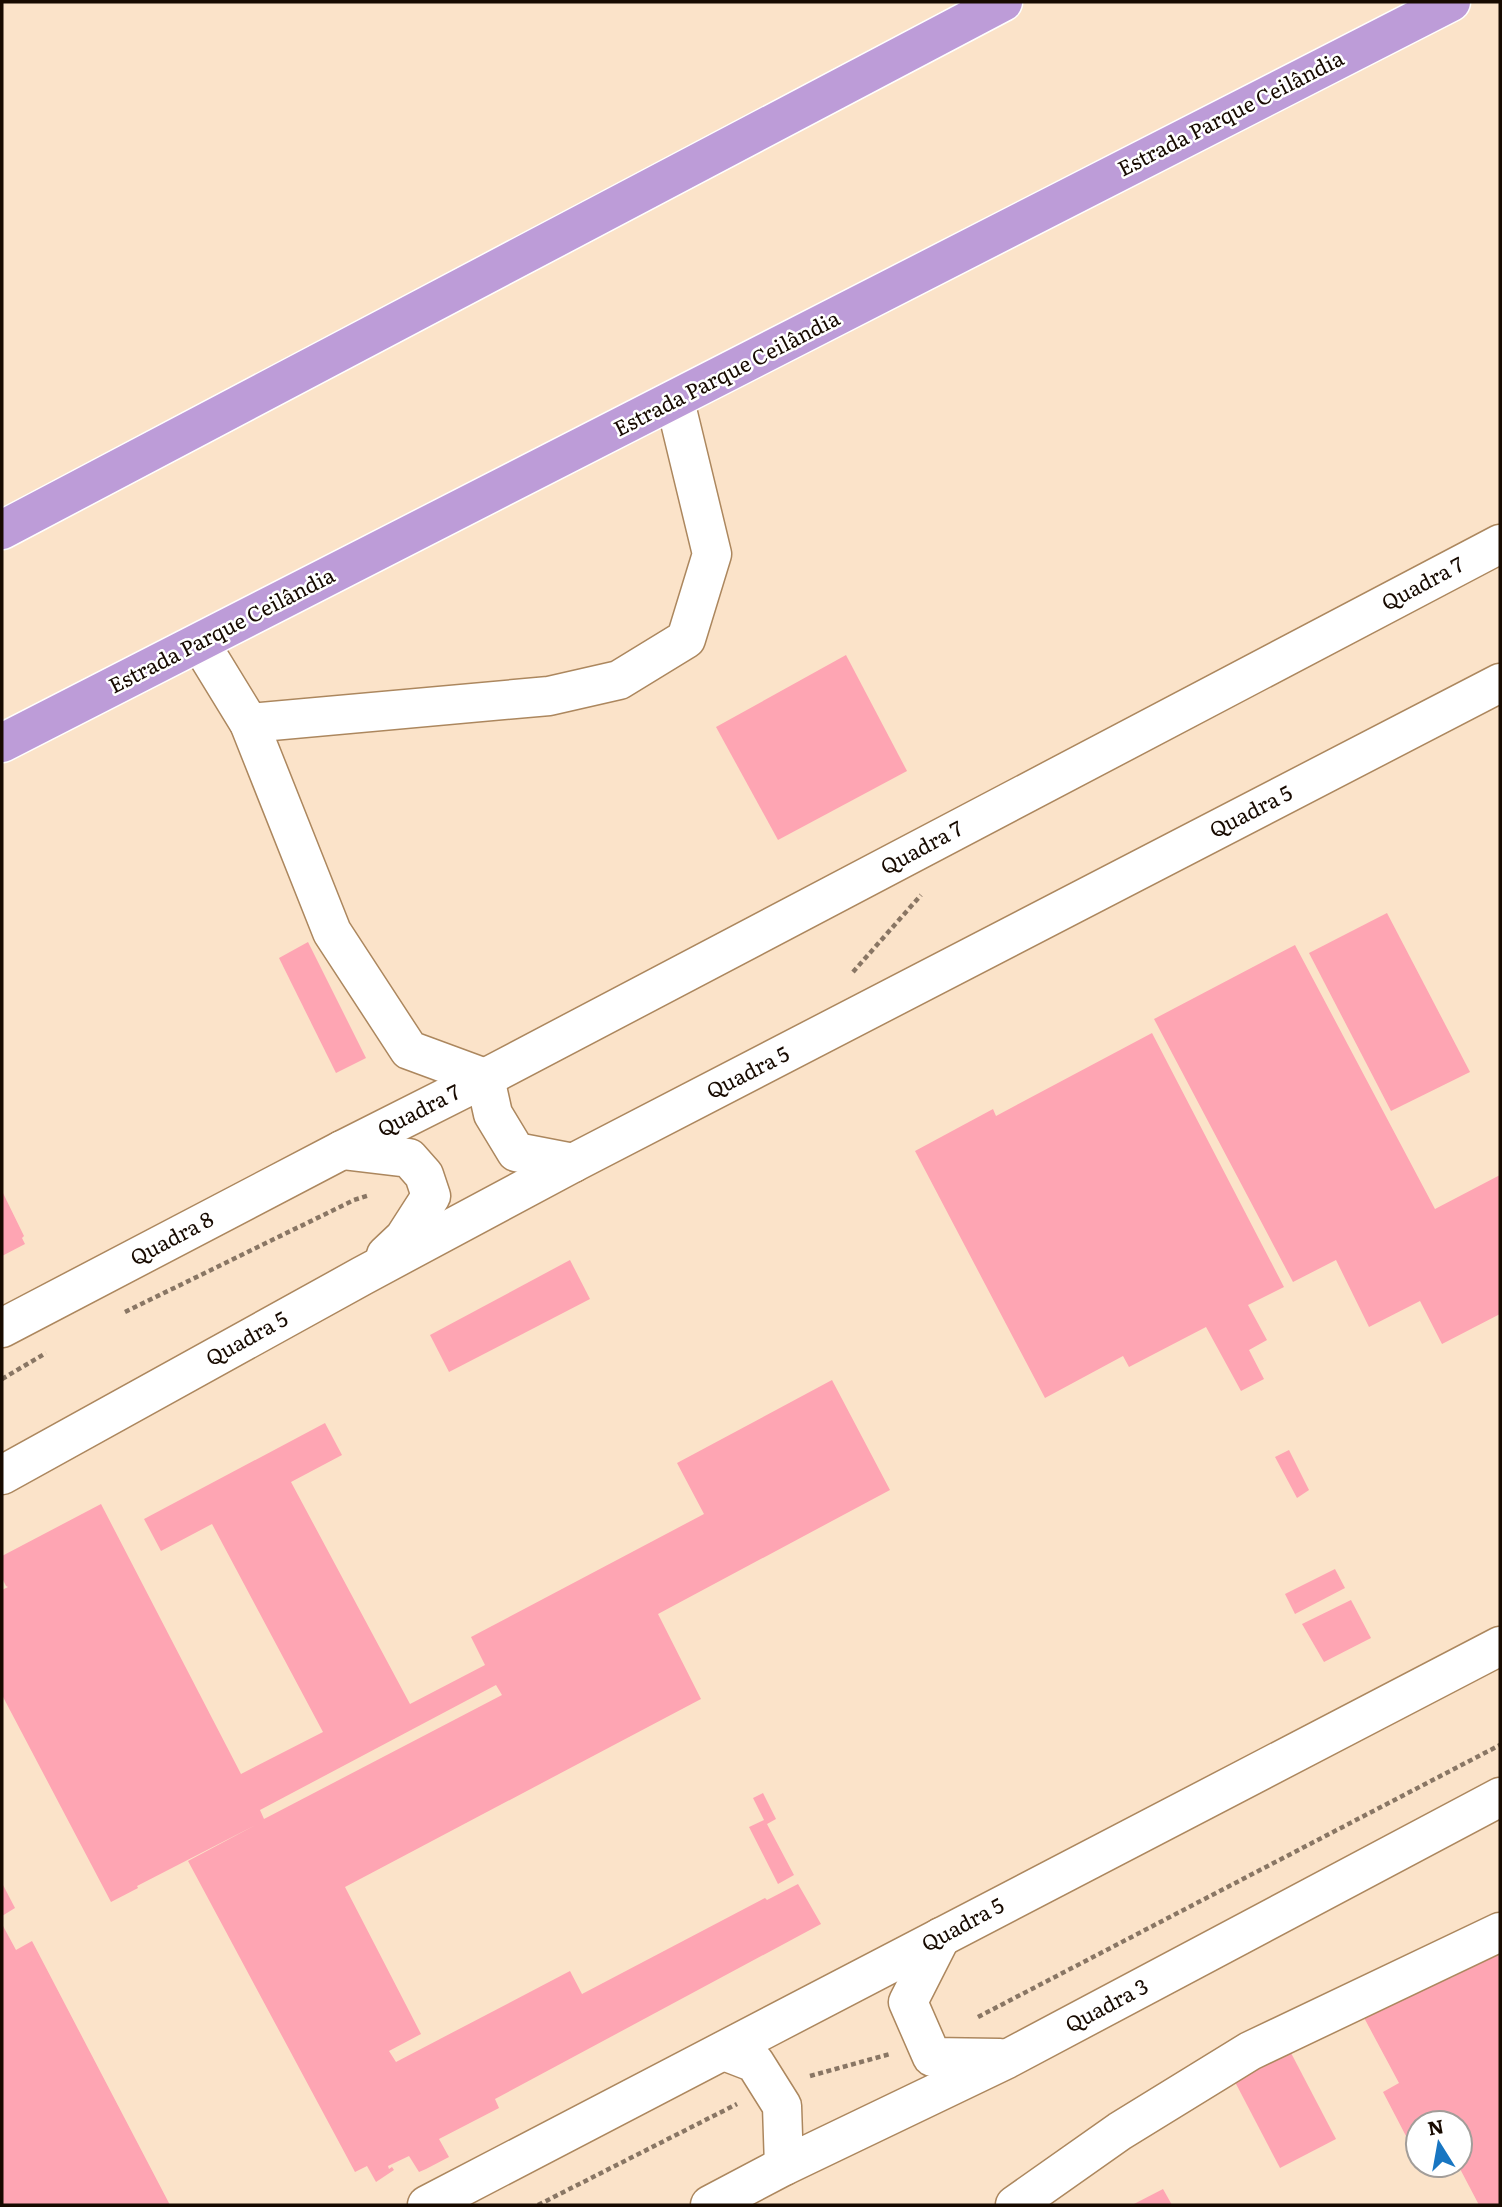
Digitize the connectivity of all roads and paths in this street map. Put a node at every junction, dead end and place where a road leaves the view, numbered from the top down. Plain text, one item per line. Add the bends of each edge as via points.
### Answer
1 (1003, 2) edge
2 (1451, 2) edge
3 (675, 401) junction
4 (2, 530) edge
5 (1500, 544) edge
6 (200, 643) junction
7 (1500, 683) edge
8 (249, 723) junction
9 (2, 743) edge
10 (924, 891) dead end
11 (851, 974) dead end
12 (485, 1078) junction
13 (342, 1150) junction
14 (573, 1163) junction
15 (424, 1175) junction
16 (362, 1276) junction
17 (122, 1313) dead end
18 (2, 1328) edge
19 (55, 1348) dead end
20 (2, 1379) edge
21 (2, 1475) edge
22 (1500, 1646) edge
23 (1500, 1745) edge
24 (1500, 1797) edge
25 (1500, 1932) edge
26 (941, 1937) junction
27 (927, 2044) junction
28 (724, 2051) junction
29 (1007, 2059) junction
30 (770, 2087) junction
31 (784, 2166) junction
32 (427, 2205) edge
33 (538, 2205) edge
34 (710, 2205) edge
35 (1015, 2205) edge

1 - 4 highway
2 - 3 highway, Estrada Parque Ceilândia
3 - 6 highway, Estrada Parque Ceilândia
3 - 8 street via 712,555 686,639 619,680 549,696
5 - 12 street, Quadra 7
6 - 8 street
6 - 9 highway, Estrada Parque Ceilândia
7 - 14 street, Quadra 5
8 - 12 street via 331,932 409,1050
10 - 11 path
12 - 13 street, Quadra 7
12 - 14 street via 492,1114 516,1152
13 - 15 street via 409,1158
13 - 18 street, Quadra 8
14 - 16 street, Quadra 5
15 - 16 street via 431,1196 404,1238
15 - 17 path via 354,1200
16 - 21 street, Quadra 5
19 - 20 path
22 - 26 street, Quadra 5
23 - 27 path
24 - 29 street, Quadra 3
25 - 35 street via 1250,2051 1120,2131
26 - 27 street via 908,2002
26 - 28 street, Quadra 5
27 - 29 street via 932,2057
27 - 30 path
28 - 30 street via 755,2063
28 - 32 street, Quadra 5
29 - 31 street, Quadra 3
30 - 31 street via 782,2106
30 - 33 path
31 - 34 street, Quadra 3

